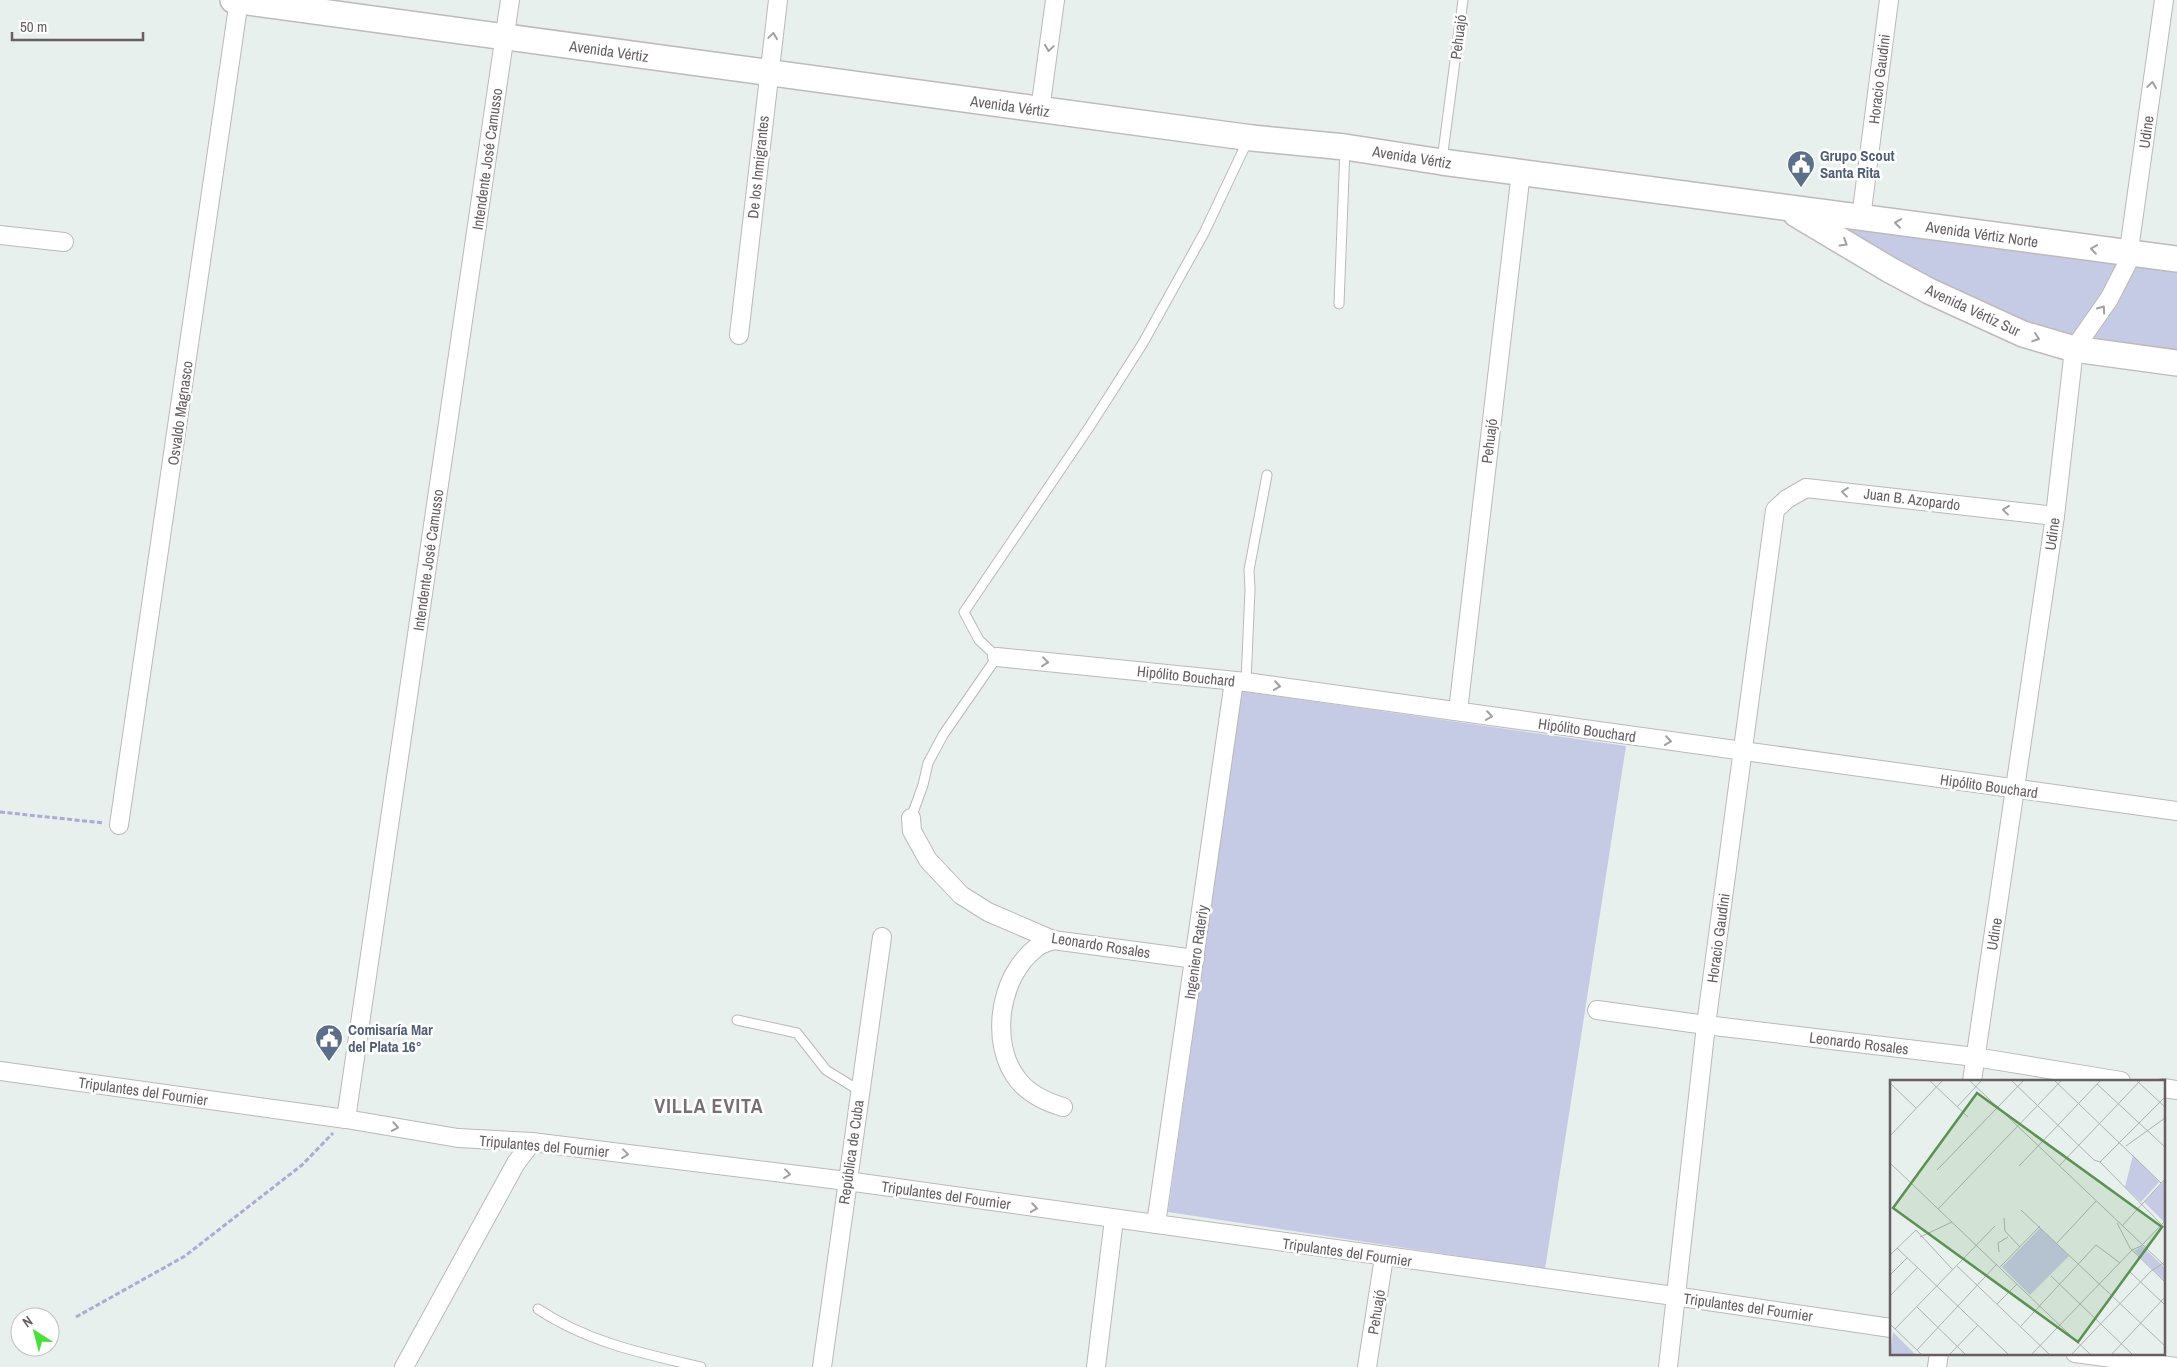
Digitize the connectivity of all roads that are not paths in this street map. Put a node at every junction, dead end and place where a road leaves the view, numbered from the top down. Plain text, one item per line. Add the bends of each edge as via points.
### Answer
1 (237, 0) edge
2 (510, 0) edge
3 (778, 0) edge
4 (1055, 0) edge
5 (1463, 0) edge
6 (1889, 0) edge
7 (2164, 0) edge
8 (505, 37) junction
9 (768, 73) junction
10 (1040, 110) junction
11 (1249, 138) junction
12 (1345, 147) junction
13 (1442, 162) junction
14 (1521, 172) junction
15 (1788, 208) junction
16 (1860, 218) junction
17 (0, 235) edge
18 (64, 242) dead end
19 (2129, 254) junction
20 (2177, 259) edge
21 (1339, 304) dead end
22 (739, 335) dead end
23 (2074, 349) junction
24 (2177, 363) edge
25 (1267, 475) dead end
26 (1776, 510) joint
27 (2055, 516) junction
28 (997, 657) junction
29 (1240, 681) junction
30 (1458, 711) junction
31 (1743, 752) junction
32 (2016, 790) junction
33 (2177, 811) edge
34 (911, 818) joint
35 (119, 825) road end
36 (882, 937) dead end
37 (1053, 940) junction
38 (1195, 959) junction
39 (1597, 1010) dead end
40 (737, 1020) dead end
41 (1706, 1025) junction
42 (1975, 1057) junction
43 (0, 1071) edge
44 (1972, 1080) edge
45 (2114, 1080) edge
46 (2164, 1088) edge
47 (2177, 1090) edge
48 (860, 1091) junction
49 (1064, 1106) dead end
50 (346, 1119) junction
51 (532, 1142) junction
52 (847, 1181) junction
53 (1114, 1219) junction
54 (1156, 1224) junction
55 (1384, 1257) junction
56 (1674, 1296) junction
57 (538, 1309) dead end
58 (1890, 1328) edge
59 (1939, 1354) edge
60 (2082, 1354) edge
61 (404, 1367) edge
62 (701, 1367) edge
63 (822, 1367) edge
64 (1096, 1367) edge
65 (1367, 1367) edge
66 (1668, 1367) edge
67 (1937, 1367) edge
68 (2177, 1367) edge

1 - 8 street, Avenida Vértiz
1 - 35 street, Osvaldo Magnasco
2 - 8 street, Intendente José Camusso
9 -> 3 street, De los Inmigrantes
4 -> 10 street
5 - 13 lane, Pehuajó
6 - 16 street, Horacio Gaudini
19 -> 7 street, Udine
8 - 9 street, Avenida Vértiz
8 - 50 street, Intendente José Camusso
9 - 10 street, Avenida Vértiz
9 - 22 street, De los Inmigrantes
10 - 11 street, Avenida Vértiz
11 - 12 street, Avenida Vértiz
11 - 28 lane via 1204,233 1143,343 964,612 979,640
12 - 13 street, Avenida Vértiz
12 - 21 lane
13 - 14 street, Avenida Vértiz
14 - 15 street, Avenida Vértiz
14 - 30 street, Pehuajó
15 - 16 street, Avenida Vértiz Norte
15 -> 23 street, Avenida Vértiz Sur via 1936,294 2022,334
19 -> 16 street, Avenida Vértiz Norte
17 - 18 street
19 - 20 street, Avenida Vértiz Norte
23 -> 19 street, Udine via 2109,299
23 - 24 street, Avenida Vértiz Sur
23 - 27 street, Udine
25 - 29 lane via 1249,570 1250,589
27 -> 26 street, Juan B. Azopardo via 1806,488
26 - 31 street, Horacio Gaudini
27 - 32 street, Udine
28 -> 29 street, Hipólito Bouchard
28 - 34 lane via 943,734 928,763
29 -> 30 street, Hipólito Bouchard
29 - 38 street, Ingeniero Rateriy
30 -> 31 street, Hipólito Bouchard
31 - 32 street, Hipólito Bouchard
31 - 41 street, Horacio Gaudini
32 - 33 street, Hipólito Bouchard
32 - 42 street, Udine
34 - 37 street, Leonardo Rosales via 912,831 923,852 961,895 988,912
36 - 48 street, República de Cuba
37 - 38 street, Leonardo Rosales
37 - 49 street via 1036,948 1024,960 1008,987 1000,1016 1003,1051 1018,1081 1044,1101
38 - 54 street, Ingeniero Rateriy
39 - 41 street, Leonardo Rosales
40 - 48 lane via 797,1032 826,1070
41 - 42 street, Leonardo Rosales
41 - 56 street, Horacio Gaudini
42 - 44 street, Udine
42 - 45 street, Leonardo Rosales
43 - 50 street, Tripulantes del Fournier
46 - 47 street
48 - 52 street, República de Cuba
50 -> 51 street, Tripulantes del Fournier via 458,1138
51 -> 52 street, Tripulantes del Fournier
51 - 61 street via 516,1163
52 -> 53 street, Tripulantes del Fournier
52 - 63 street, República de Cuba
53 - 54 street, Tripulantes del Fournier
53 - 64 street
54 - 55 street, Tripulantes del Fournier
55 - 56 street, Tripulantes del Fournier
55 - 65 street, Pehuajó
56 - 58 street, Tripulantes del Fournier
56 - 66 street, Horacio Gaudini
57 - 62 lane via 590,1338
59 - 67 street
60 - 68 street

